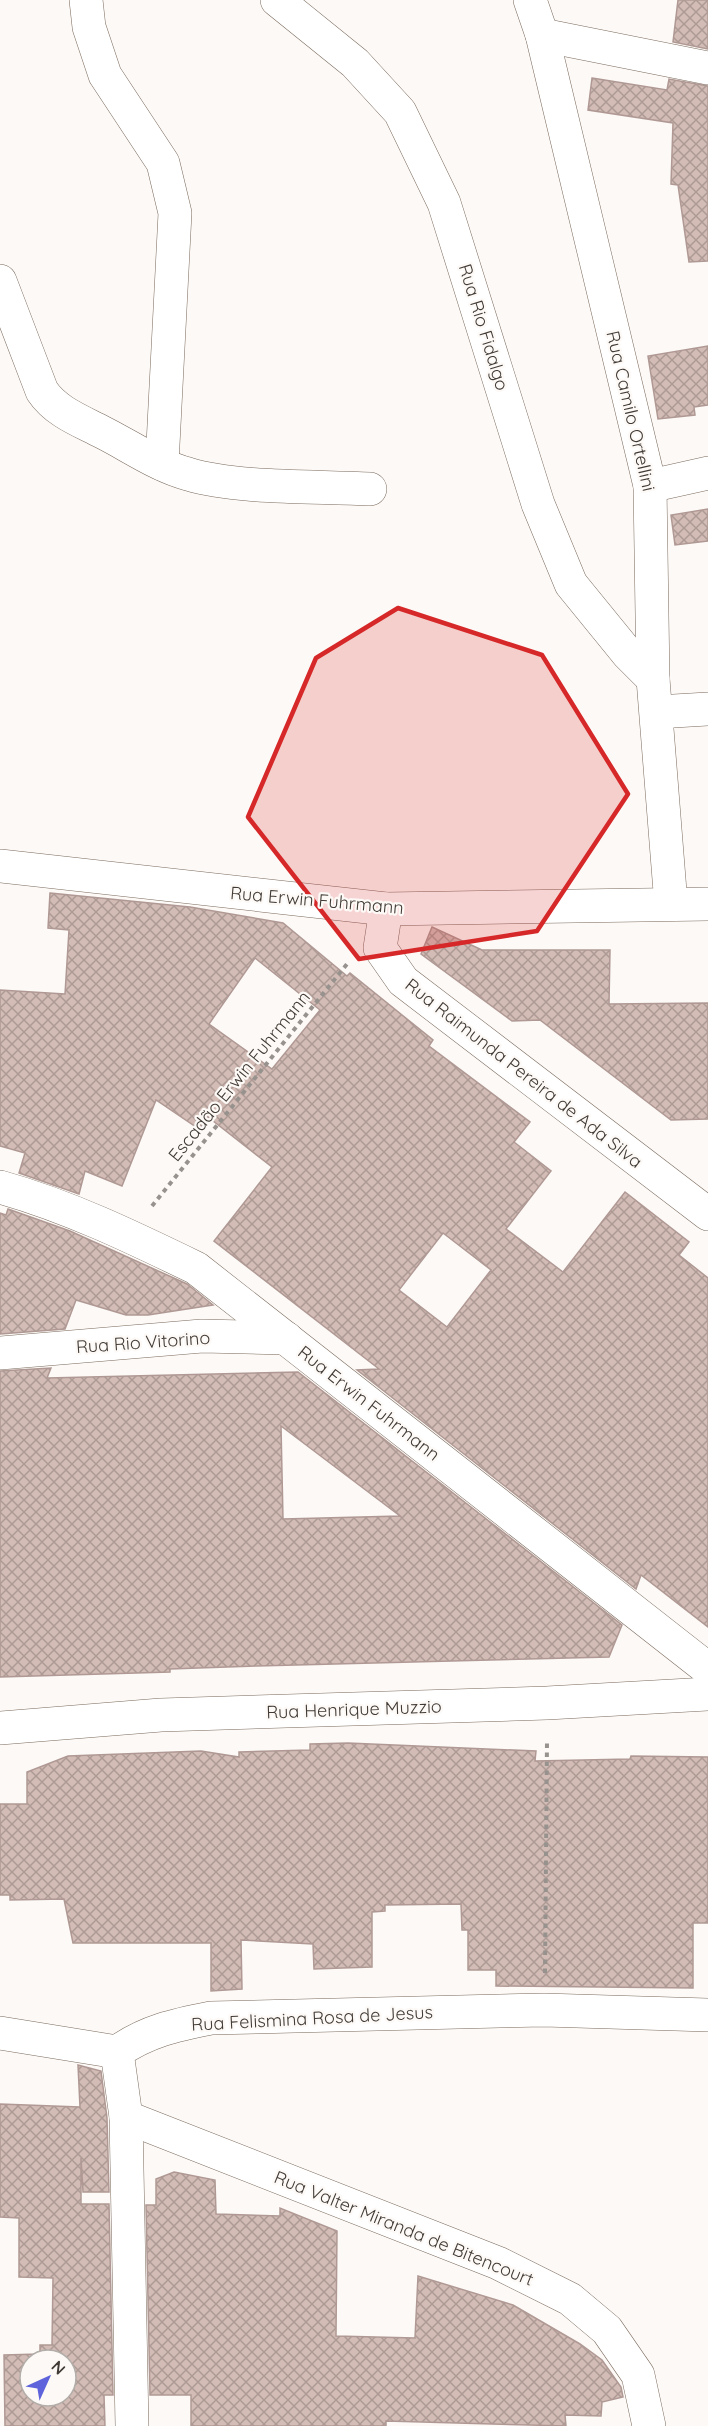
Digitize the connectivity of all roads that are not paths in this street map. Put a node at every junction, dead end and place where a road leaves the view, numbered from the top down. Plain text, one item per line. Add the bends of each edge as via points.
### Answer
1 (86, 0) edge
2 (277, 0) edge
3 (530, 0) edge
4 (542, 35) junction
5 (708, 68) edge
6 (0, 281) edge
7 (162, 464) junction
8 (708, 473) edge
9 (650, 486) junction
10 (370, 489) dead end
11 (653, 680) junction
12 (708, 709) edge
13 (657, 711) junction
14 (0, 866) edge
15 (671, 904) junction
16 (708, 904) edge
17 (386, 909) junction
18 (0, 1187) edge
19 (708, 1214) edge
20 (286, 1338) junction
21 (0, 1353) edge
22 (708, 1670) edge
23 (708, 1694) edge
24 (0, 1728) edge
25 (708, 2015) edge
26 (0, 2033) edge
27 (117, 2052) junction
28 (126, 2117) junction
29 (132, 2426) edge
30 (650, 2426) edge

1 - 7 street via 89,27 105,75 163,163 175,213
2 - 11 street, Rua Rio Fidalgo via 355,63 400,112 444,203 538,504 571,584
3 - 4 street, Rua Camilo Ortellini
4 - 5 street
4 - 9 street, Rua Camilo Ortellini
6 - 7 street via 48,400
7 - 10 street via 189,475 236,482
8 - 9 street
9 - 11 street, Rua Camilo Ortellini
11 - 13 street, Rua Camilo Ortellini
12 - 13 street
13 - 15 street, Rua Camilo Ortellini
14 - 17 street, Rua Erwin Fuhrmann
15 - 16 street, Rua Erwin Fuhrmann
15 - 17 street, Rua Erwin Fuhrmann
17 - 19 street, Rua Raimunda Pereira de Ada Silva via 380,948 403,981
18 - 20 street, Rua Erwin Fuhrmann via 36,1197 129,1235 196,1268
20 - 21 street, Rua Rio Vitorino via 202,1336
20 - 22 street, Rua Erwin Fuhrmann
23 - 24 street, Rua Henrique Muzzio via 161,1715
25 - 27 street, Rua Felismina Rosa de Jesus via 544,2010 211,2018 162,2027
26 - 27 street
27 - 28 street
28 - 29 street
28 - 30 street, Rua Valter Miranda de Bitencourt via 498,2263 570,2299 607,2330 638,2375

